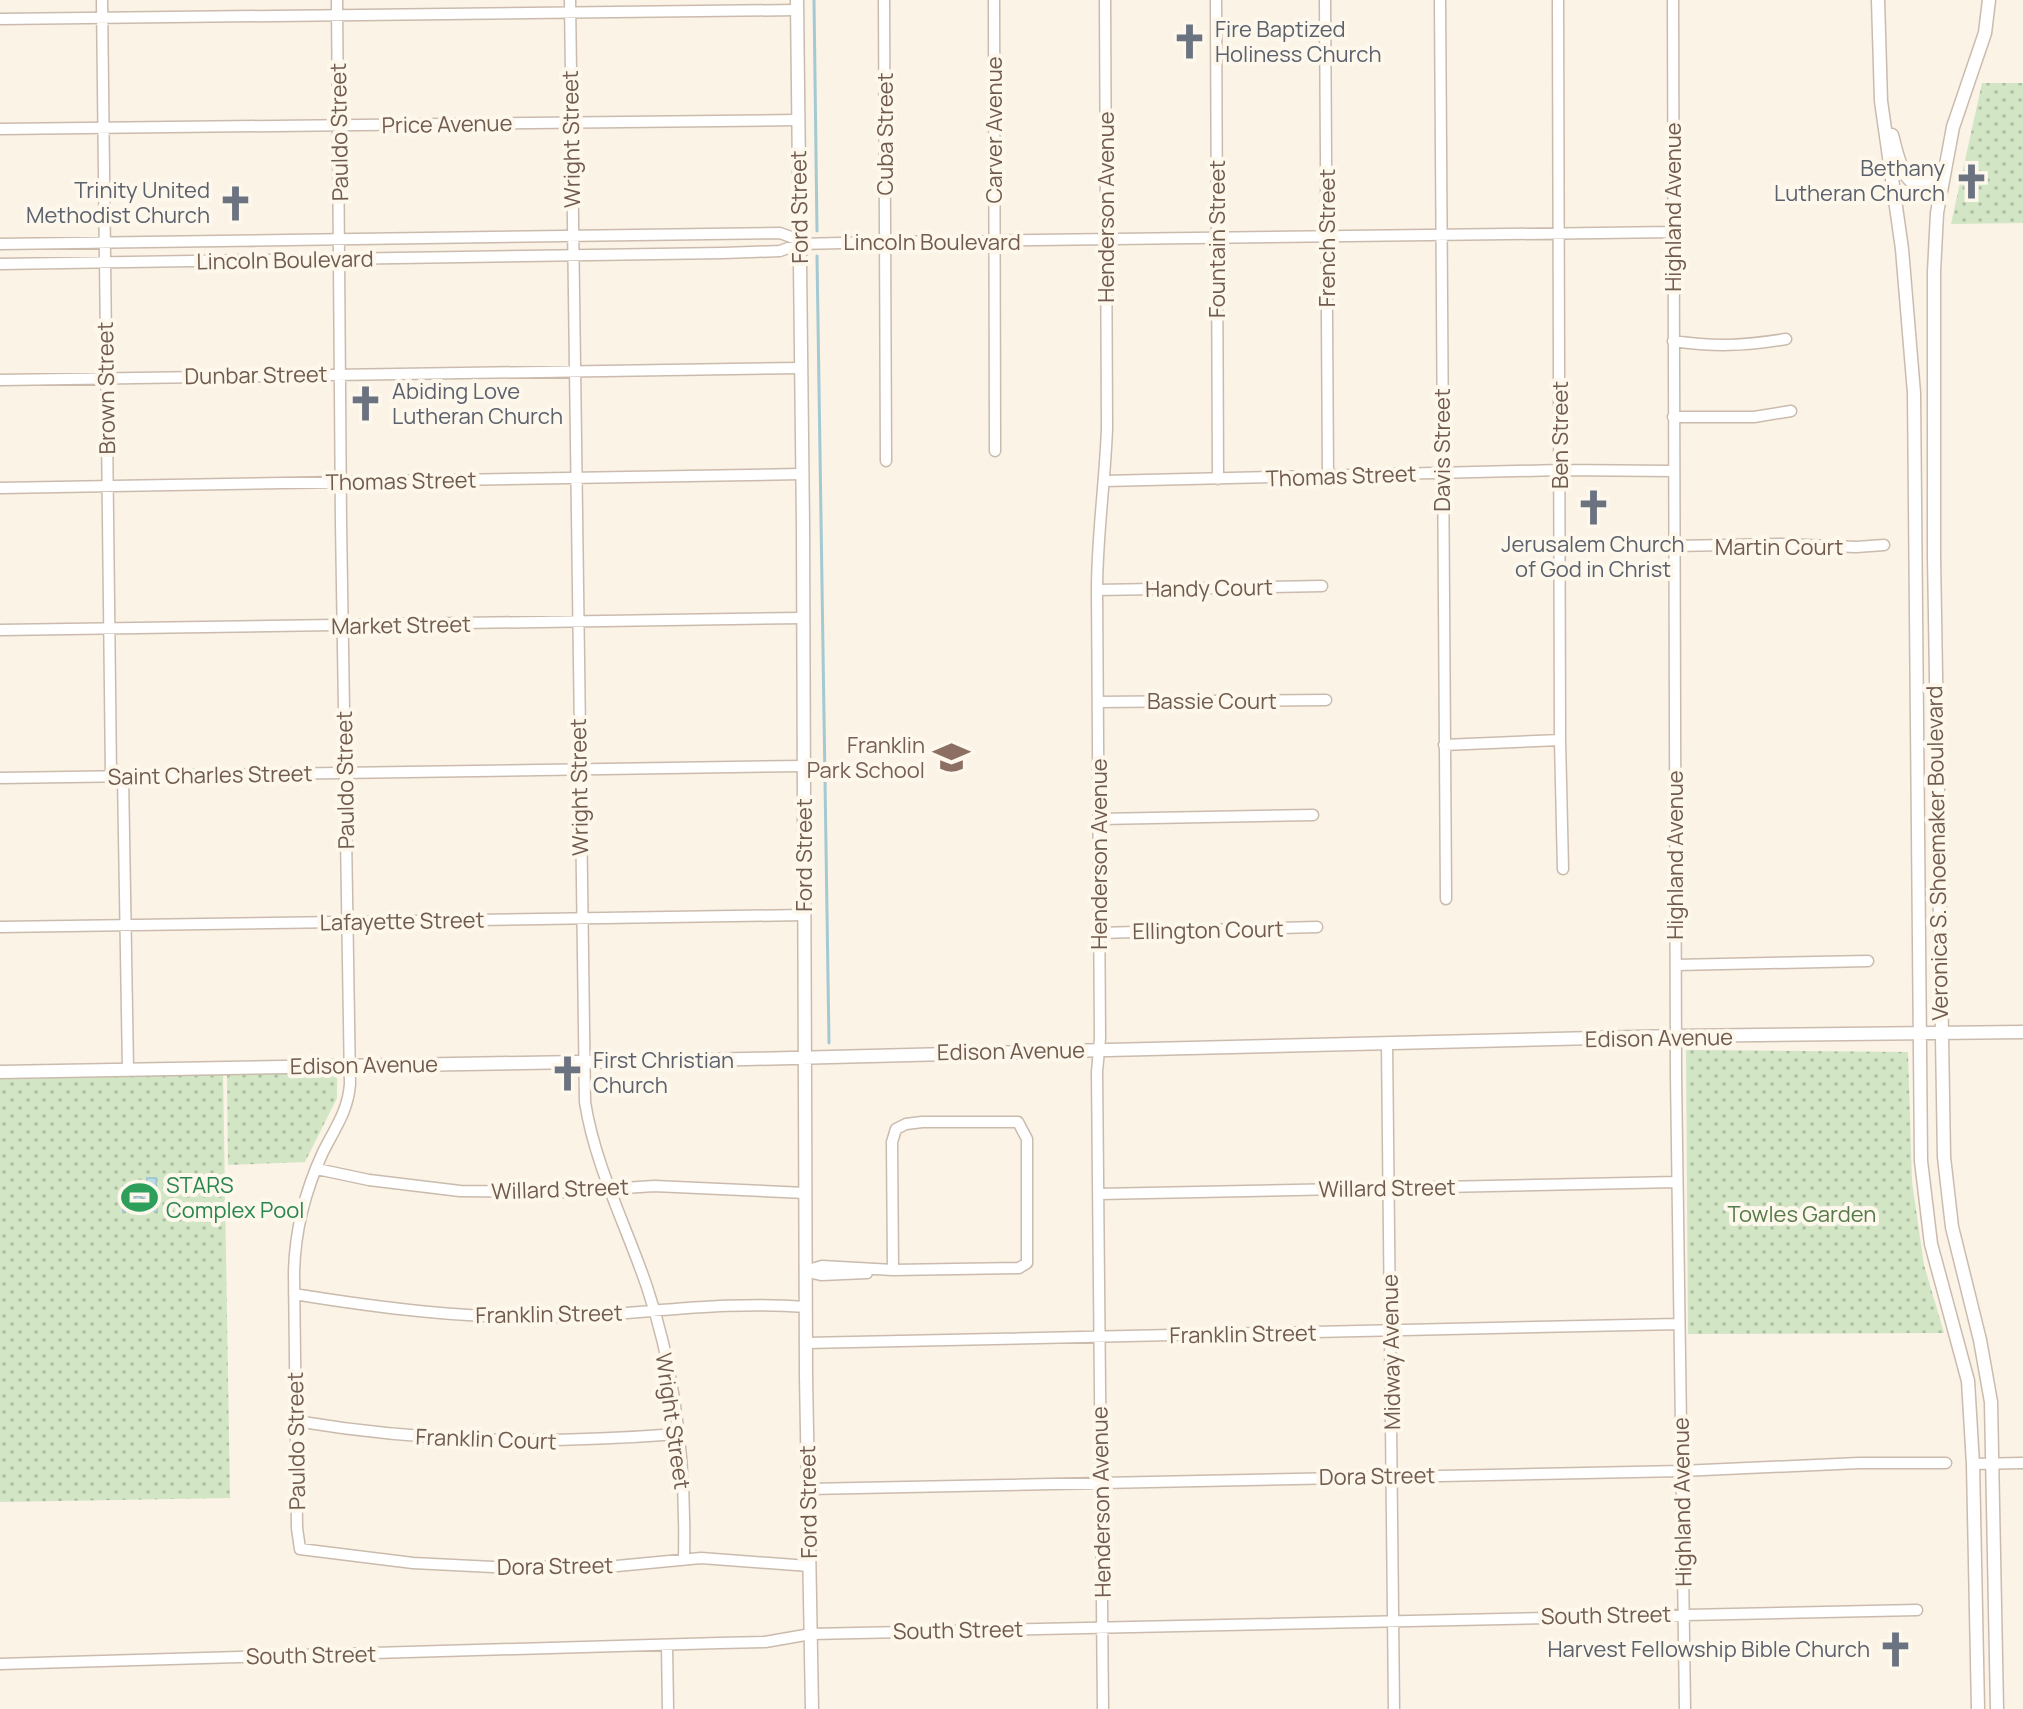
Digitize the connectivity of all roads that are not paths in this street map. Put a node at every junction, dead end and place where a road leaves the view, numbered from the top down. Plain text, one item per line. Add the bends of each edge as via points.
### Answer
1 (102, 0) edge
2 (337, 0) edge
3 (570, 0) edge
4 (884, 0) edge
5 (994, 0) edge
6 (1105, 0) edge
7 (1216, 0) edge
8 (1325, 0) edge
9 (1440, 0) edge
10 (1558, 0) edge
11 (1673, 0) edge
12 (1878, 0) edge
13 (1989, 0) edge
14 (797, 5) edge
15 (570, 12) junction
16 (337, 15) junction
17 (103, 18) junction
18 (0, 19) edge
19 (1881, 101) junction
20 (798, 120) junction
21 (571, 122) junction
22 (339, 126) junction
23 (104, 128) junction
24 (0, 129) edge
25 (1943, 178) junction
26 (1673, 232) junction
27 (1559, 235) junction
28 (572, 236) junction
29 (1441, 236) junction
30 (1327, 237) junction
31 (340, 239) junction
32 (1216, 239) junction
33 (1106, 241) junction
34 (105, 242) junction
35 (799, 242) junction
36 (885, 242) junction
37 (995, 242) junction
38 (0, 244) edge
39 (573, 256) junction
40 (340, 259) junction
41 (105, 263) junction
42 (0, 264) edge
43 (1786, 339) dead end
44 (1673, 341) junction
45 (800, 368) junction
46 (574, 371) junction
47 (340, 374) junction
48 (106, 378) junction
49 (0, 380) edge
50 (1791, 411) dead end
51 (1673, 417) junction
52 (995, 451) dead end
53 (886, 461) dead end
54 (1561, 470) junction
55 (1673, 471) junction
56 (1443, 473) junction
57 (801, 474) junction
58 (575, 477) junction
59 (1328, 477) junction
60 (1218, 479) junction
61 (1104, 481) junction
62 (342, 483) junction
63 (108, 486) junction
64 (0, 488) edge
65 (1884, 545) dead end
66 (1674, 546) junction
67 (1322, 586) dead end
68 (1097, 590) junction
69 (802, 618) junction
70 (577, 621) junction
71 (343, 626) junction
72 (110, 628) junction
73 (0, 630) edge
74 (1326, 700) dead end
75 (1098, 702) junction
76 (1560, 740) junction
77 (1444, 745) junction
78 (803, 766) junction
79 (579, 770) junction
80 (344, 773) junction
81 (111, 776) junction
82 (123, 776) junction
83 (0, 778) edge
84 (1313, 815) dead end
85 (1099, 819) junction
86 (1563, 869) dead end
87 (1446, 899) dead end
88 (804, 915) junction
89 (581, 918) junction
90 (346, 922) junction
91 (126, 925) junction
92 (0, 927) edge
93 (1317, 927) dead end
94 (1099, 933) junction
95 (1868, 961) dead end
96 (1676, 965) junction
97 (2023, 1032) edge
98 (1940, 1033) junction
99 (1920, 1034) junction
100 (1676, 1036) junction
101 (1387, 1043) junction
102 (1097, 1050) junction
103 (804, 1057) junction
104 (584, 1061) junction
105 (348, 1065) junction
106 (128, 1070) junction
107 (0, 1072) edge
108 (317, 1169) junction
109 (1677, 1182) junction
110 (1389, 1188) junction
111 (611, 1190) junction
112 (805, 1193) junction
113 (1098, 1194) junction
114 (893, 1270) junction
115 (805, 1271) junction
116 (294, 1294) junction
117 (806, 1307) junction
118 (655, 1311) junction
119 (1679, 1324) junction
120 (1389, 1331) junction
121 (1099, 1336) junction
122 (806, 1343) junction
123 (296, 1421) junction
124 (678, 1434) junction
125 (1946, 1463) dead end
126 (2023, 1463) edge
127 (1973, 1464) junction
128 (1994, 1464) junction
129 (1681, 1471) junction
130 (1391, 1476) junction
131 (1101, 1482) junction
132 (808, 1489) junction
133 (300, 1549) joint
134 (684, 1559) junction
135 (809, 1566) junction
136 (1917, 1610) dead end
137 (1683, 1613) junction
138 (1393, 1621) junction
139 (1103, 1627) junction
140 (811, 1634) junction
141 (667, 1645) junction
142 (0, 1664) edge
143 (668, 1709) edge
144 (812, 1709) edge
145 (1103, 1709) edge
146 (1394, 1709) edge
147 (1685, 1709) edge
148 (1978, 1709) edge
149 (1997, 1709) edge

1 - 17 street, Brown Street
2 - 16 street, Pauldo Street
3 - 15 street, Wright Street
4 - 36 street, Cuba Street
5 - 37 street, Carver Avenue
6 - 33 street, Henderson Avenue
7 - 32 street, Fountain Street
8 - 30 street, French Street
9 - 29 street, Davis Street
10 - 27 street, Ben Street
11 - 26 street, Highland Avenue
12 - 19 street, Veronica S. Shoemaker Boulevard
13 - 25 street, Veronica S. Shoemaker Boulevard via 1985,33 1953,127
14 - 15 street
14 - 20 street, Ford Street
15 - 16 street
15 - 21 street, Wright Street
16 - 17 street
16 - 22 street, Pauldo Street
17 - 18 street
17 - 23 street, Brown Street
19 - 25 street via 1910,180 1923,184
19 - 99 street, Veronica S. Shoemaker Boulevard via 1902,249 1914,393
20 - 21 street, Price Avenue
20 - 35 street, Ford Street
21 - 22 street, Price Avenue
21 - 28 street, Wright Street
22 - 23 street, Price Avenue
22 - 31 street, Pauldo Street
23 - 24 street, Price Avenue
23 - 34 street, Brown Street
25 - 98 street, Veronica S. Shoemaker Boulevard via 1934,272
26 - 27 street, Lincoln Boulevard
26 - 44 street, Highland Avenue
27 - 29 street, Lincoln Boulevard
27 - 54 street, Ben Street
28 - 31 street, Lincoln Boulevard
28 - 35 street, Lincoln Boulevard via 780,233
28 - 39 street, Wright Street
29 - 30 street, Lincoln Boulevard
29 - 56 street, Davis Street
30 - 32 street, Lincoln Boulevard
30 - 59 street, French Street
31 - 34 street, Lincoln Boulevard
31 - 40 street, Pauldo Street
32 - 33 street, Lincoln Boulevard
32 - 60 street, Fountain Street
33 - 37 street, Lincoln Boulevard
33 - 61 street, Henderson Avenue
34 - 38 street, Lincoln Boulevard
34 - 41 street, Brown Street
35 - 36 street, Lincoln Boulevard
35 - 39 street, Lincoln Boulevard via 780,251
35 - 45 street, Ford Street
36 - 37 street, Lincoln Boulevard
36 - 53 street, Cuba Street
37 - 52 street, Carver Avenue
39 - 40 street, Lincoln Boulevard
39 - 46 street, Wright Street
40 - 41 street, Lincoln Boulevard
40 - 47 street, Pauldo Street
41 - 42 street, Lincoln Boulevard
41 - 48 street, Brown Street
43 - 44 street via 1714,347
44 - 51 street, Highland Avenue
45 - 46 street, Dunbar Street
45 - 57 street, Ford Street
46 - 47 street, Dunbar Street
46 - 58 street, Wright Street
47 - 48 street, Dunbar Street
47 - 62 street, Pauldo Street
48 - 49 street, Dunbar Street
48 - 63 street, Brown Street
50 - 51 street via 1754,417
51 - 55 street, Highland Avenue
54 - 55 street, Thomas Street
54 - 56 street, Thomas Street
54 - 76 street, Ben Street
55 - 66 street, Highland Avenue
56 - 59 street, Thomas Street
56 - 77 street, Davis Street
57 - 58 street, Thomas Street
57 - 69 street, Ford Street
58 - 62 street, Thomas Street
58 - 70 street, Wright Street
59 - 60 street, Thomas Street
60 - 61 street, Thomas Street
61 - 68 street, Henderson Avenue
62 - 63 street, Thomas Street
62 - 71 street, Pauldo Street
63 - 64 street, Thomas Street
63 - 72 street, Brown Street
65 - 66 street, Martin Court
66 - 96 street, Highland Avenue
67 - 68 street, Handy Court
68 - 75 street, Henderson Avenue
69 - 70 street, Market Street
69 - 78 street, Ford Street
70 - 71 street, Market Street
70 - 79 street, Wright Street
71 - 72 street, Market Street
71 - 80 street, Pauldo Street
72 - 73 street, Market Street
72 - 81 street, Brown Street
74 - 75 street, Bassie Court
75 - 85 street, Henderson Avenue
76 - 77 street
76 - 86 street, Ben Street
77 - 87 street, Davis Street
78 - 79 street, Saint Charles Street
78 - 88 street, Ford Street
79 - 80 street, Saint Charles Street
79 - 89 street, Wright Street
80 - 82 street, Saint Charles Street
80 - 90 street, Pauldo Street
81 - 82 street, Saint Charles Street
81 - 83 street, Saint Charles Street
82 - 91 street
84 - 85 street
85 - 94 street, Henderson Avenue
88 - 89 street, Lafayette Street
88 - 103 street, Ford Street
89 - 90 street, Lafayette Street
89 - 104 street, Wright Street
90 - 91 street, Lafayette Street
90 - 105 street, Pauldo Street
91 - 92 street, Lafayette Street
91 - 106 street
93 - 94 street, Ellington Court
94 - 102 street, Henderson Avenue
95 - 96 street
96 - 100 street, Highland Avenue
97 - 98 street, Edison Avenue
98 - 99 street, Edison Avenue
98 - 128 street, Veronica S. Shoemaker Boulevard via 1952,1227 1991,1402
99 - 100 street, Edison Avenue
99 - 127 street, Veronica S. Shoemaker Boulevard via 1921,1161 1931,1244 1968,1381
100 - 101 street, Edison Avenue
100 - 109 street, Highland Avenue
101 - 102 street, Edison Avenue
101 - 110 street, Midway Avenue
102 - 103 street, Edison Avenue
102 - 113 street, Henderson Avenue
103 - 104 street, Edison Avenue
103 - 112 street, Ford Street
104 - 105 street, Edison Avenue
104 - 111 street, Wright Street via 591,1136
105 - 106 street, Edison Avenue
105 - 108 street, Pauldo Street via 346,1110
106 - 107 street, Edison Avenue
108 - 111 street, Willard Street via 460,1191
108 - 116 street, Pauldo Street via 296,1240
109 - 110 street, Willard Street
109 - 119 street, Highland Avenue
110 - 113 street, Willard Street
110 - 120 street, Midway Avenue
111 - 112 street, Willard Street via 703,1186
111 - 118 street, Wright Street
112 - 115 street, Ford Street
113 - 121 street, Henderson Avenue
114 - 114 street via 1019,1268 1027,1263 1027,1139 1018,1122 922,1122 896,1129
114 - 115 street via 822,1266
115 - 117 street, Ford Street
116 - 118 street, Franklin Street via 471,1315
116 - 123 street, Pauldo Street
117 - 118 street, Franklin Street via 727,1305
117 - 122 street, Ford Street
118 - 124 street, Wright Street
119 - 120 street, Franklin Street
119 - 129 street, Highland Avenue
120 - 121 street, Franklin Street
120 - 130 street, Midway Avenue
121 - 122 street, Franklin Street
121 - 131 street, Henderson Avenue
122 - 132 street, Ford Street
123 - 124 street, Franklin Court via 479,1442
123 - 133 street, Pauldo Street
124 - 134 street, Wright Street
125 - 129 street, Dora Street
126 - 128 street
127 - 128 street
127 - 148 street, Veronica S. Shoemaker Boulevard
128 - 149 street, Veronica S. Shoemaker Boulevard
129 - 130 street, Dora Street
129 - 137 street, Highland Avenue
130 - 131 street, Dora Street
130 - 138 street, Midway Avenue
131 - 132 street, Dora Street
131 - 139 street, Henderson Avenue
132 - 135 street, Ford Street
133 - 134 street, Dora Street via 493,1567 617,1566
134 - 135 street, Dora Street
135 - 140 street, Ford Street
136 - 137 street, South Street
137 - 138 street, South Street
137 - 147 street, Highland Avenue
138 - 139 street, South Street
138 - 146 street, Midway Avenue
139 - 140 street, South Street
139 - 145 street, Henderson Avenue
140 - 141 street, South Street via 765,1642
140 - 144 street, Ford Street
141 - 142 street, South Street
141 - 143 street

